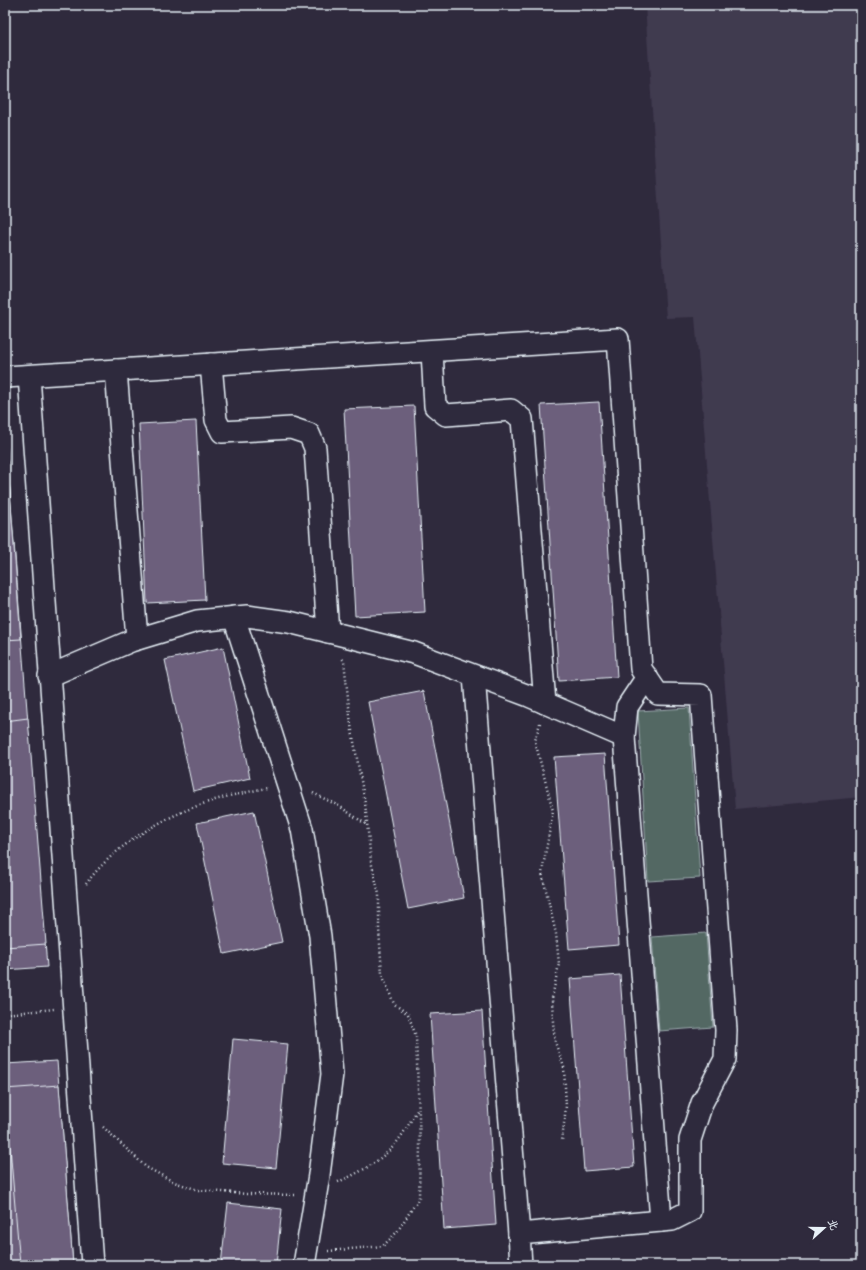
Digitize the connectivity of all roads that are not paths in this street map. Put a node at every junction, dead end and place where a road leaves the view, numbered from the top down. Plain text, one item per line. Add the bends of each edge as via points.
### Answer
1 (432, 351) junction
2 (211, 364) junction
3 (116, 370) junction
4 (29, 376) junction
5 (5, 377) edge
6 (234, 617) junction
7 (328, 632) junction
8 (137, 639) junction
9 (50, 676) junction
10 (474, 676) junction
11 (647, 677) junction
12 (545, 703) junction
13 (624, 737) junction
14 (661, 1221) junction
15 (519, 1234) junction
16 (305, 1259) edge
17 (92, 1265) edge
18 (521, 1265) edge

1 - 2 street
1 - 11 street via 618,339 641,669
1 - 12 street via 435,406 446,414 511,410 522,420
2 - 3 street
2 - 7 street via 216,420 222,432 291,428 309,434 314,448
3 - 4 street
3 - 8 street
4 - 5 street
4 - 9 street
6 - 7 street via 247,616 282,621
6 - 8 street via 198,622
6 - 16 street via 302,829 320,936 332,1074
7 - 10 street via 414,653
8 - 9 street
9 - 17 street
10 - 12 street
10 - 15 street
11 - 13 street via 627,708
11 - 14 street via 658,694 701,695 726,1030 725,1059 702,1103 690,1140 690,1211 672,1220
12 - 13 street
13 - 14 street
14 - 15 street
15 - 18 street

